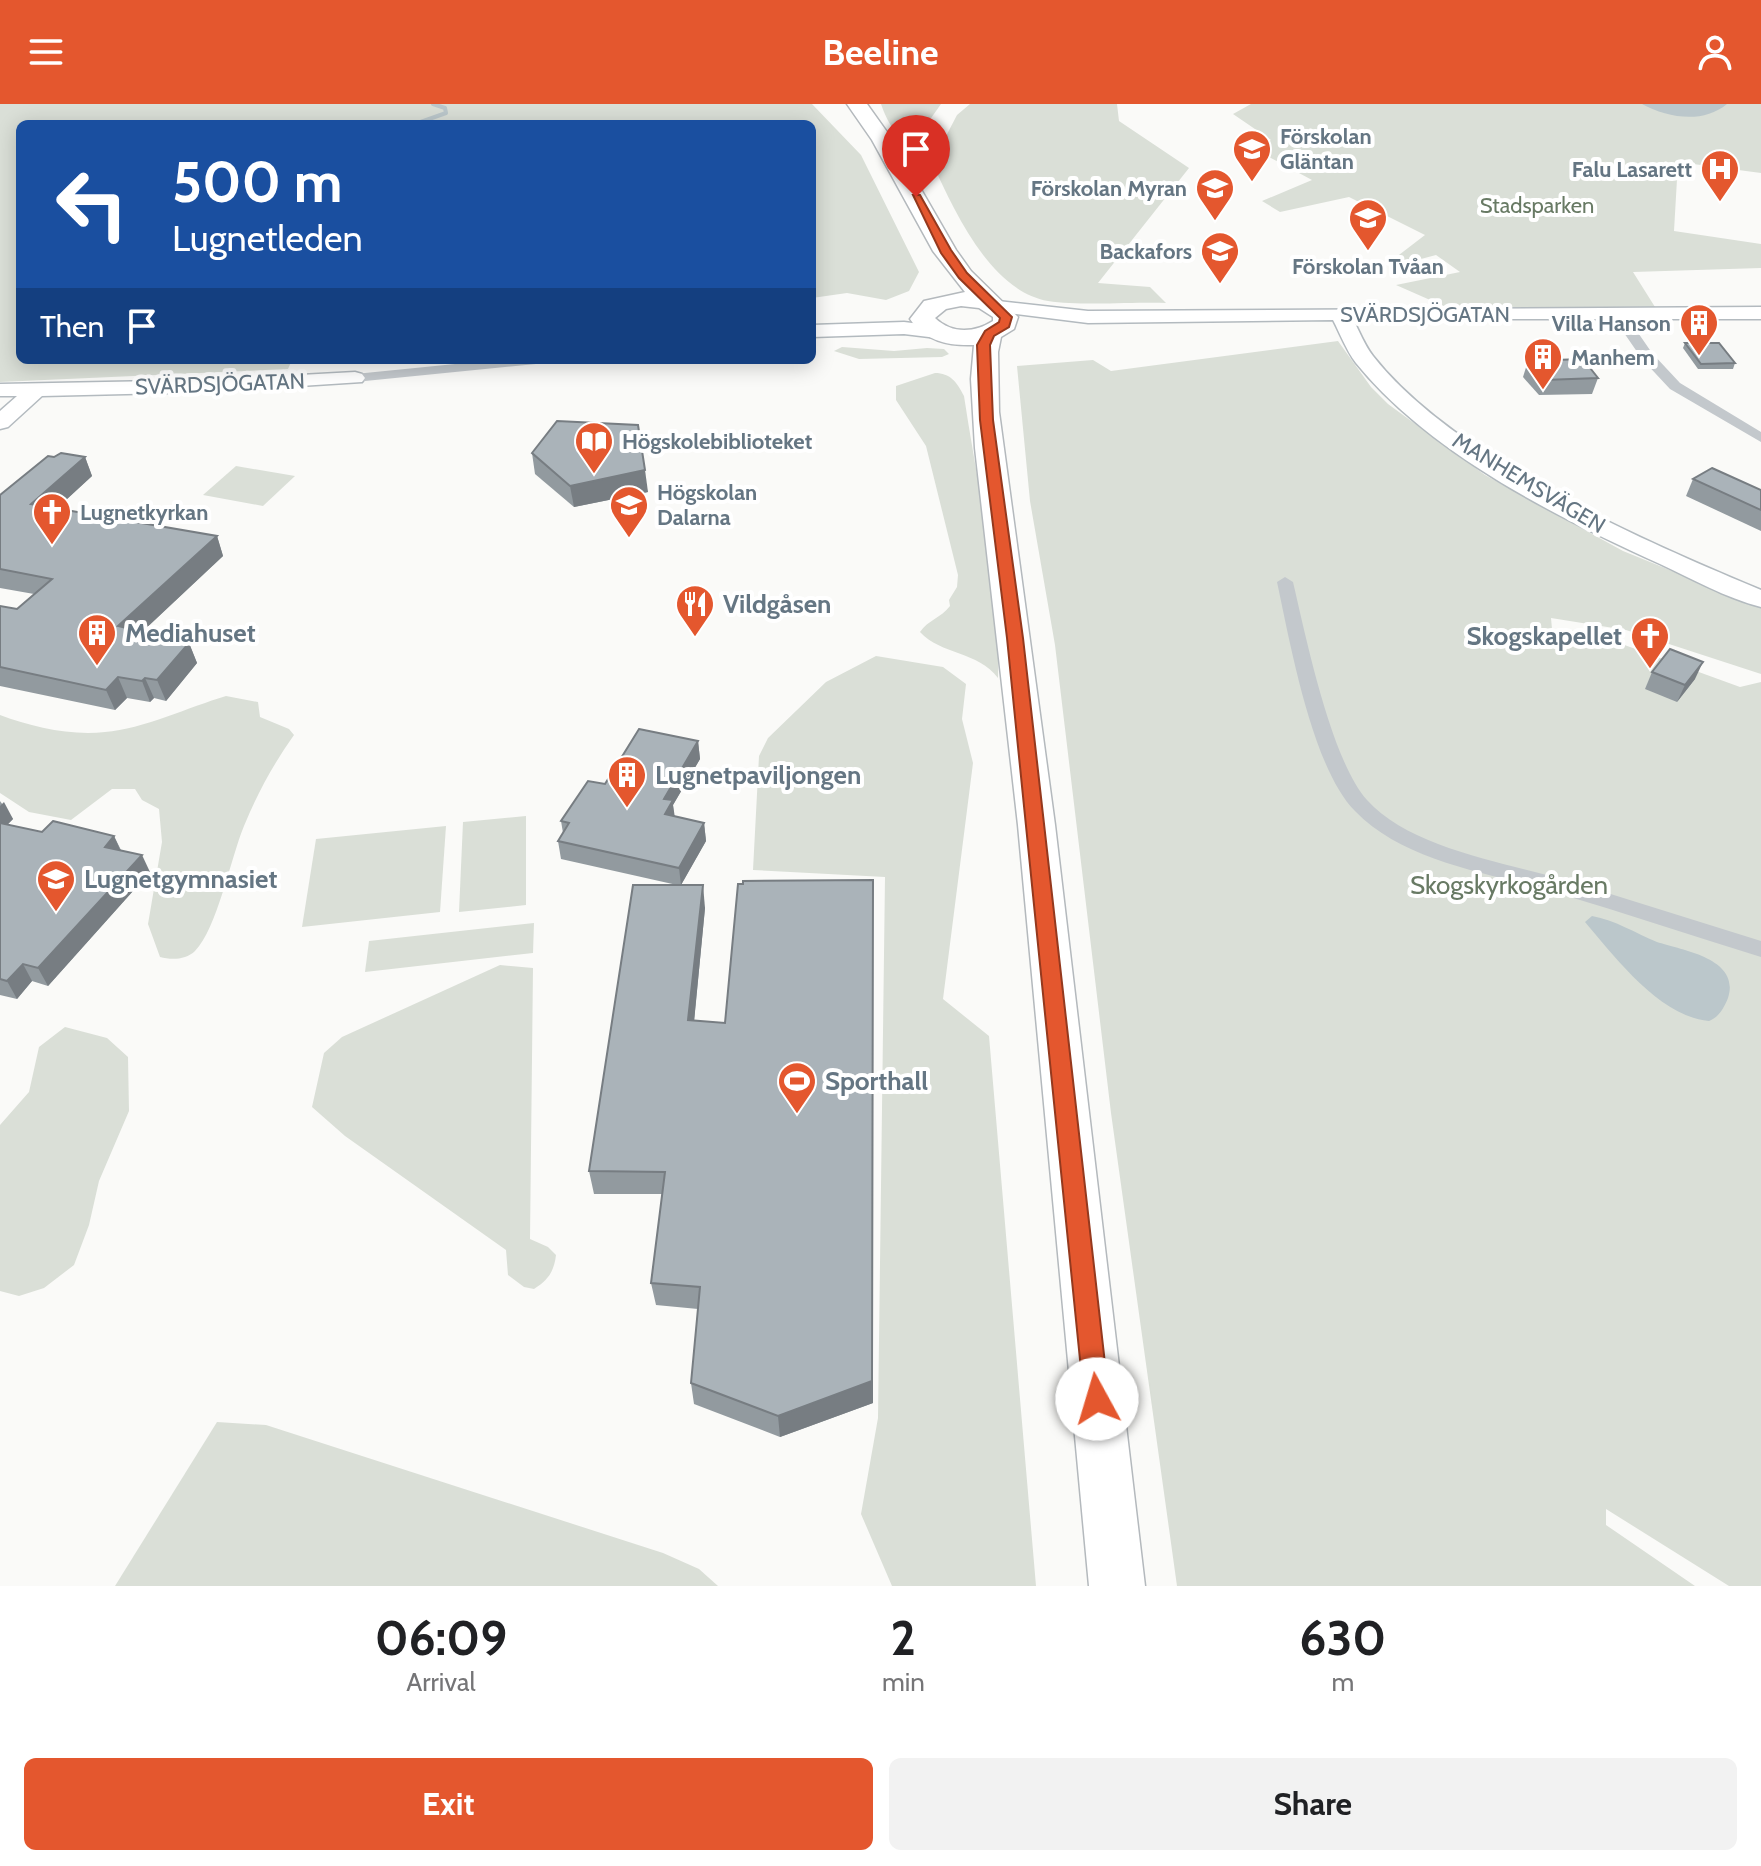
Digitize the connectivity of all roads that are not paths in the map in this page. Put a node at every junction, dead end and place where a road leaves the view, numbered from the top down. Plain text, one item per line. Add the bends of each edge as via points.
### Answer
1 (836, 104) edge
2 (857, 104) edge
3 (886, 150) junction
4 (919, 203) junction
5 (936, 304) junction
6 (1761, 313) edge
7 (1340, 314) junction
8 (1618, 314) junction
9 (994, 319) junction
10 (821, 330) edge
11 (941, 333) junction
12 (496, 364) edge
13 (355, 378) joint
14 (0, 390) edge
15 (36, 390) junction
16 (987, 420) junction
17 (0, 422) edge
18 (1761, 438) edge
19 (1285, 582) dead end
20 (1761, 599) edge
21 (1761, 949) edge
22 (1117, 1586) edge

1 - 3 highway
2 - 3 highway
3 - 4 highway
4 - 5 highway via 946,288
4 - 9 highway via 945,251
5 - 9 highway via 961,299
5 - 10 street
5 - 11 highway via 922,319
6 - 8 street, SVÄRDSJÖGATAN
7 - 8 street, SVÄRDSJÖGATAN
7 - 9 street, SVÄRDSJÖGATAN
7 - 20 street, MANHEMSVÄGEN via 1347,335 1377,375 1482,459 1603,528
8 - 18 street via 1675,386
9 - 11 highway via 968,337
9 - 16 highway via 983,354
10 - 11 street via 904,328
11 - 16 highway via 962,349
12 - 13 street, SVÄRDSJÖGATAN
13 - 15 street, SVÄRDSJÖGATAN
14 - 15 street, SVÄRDSJÖGATAN
15 - 17 street
16 - 22 highway
19 - 21 street via 1343,781 1382,823 1439,849

